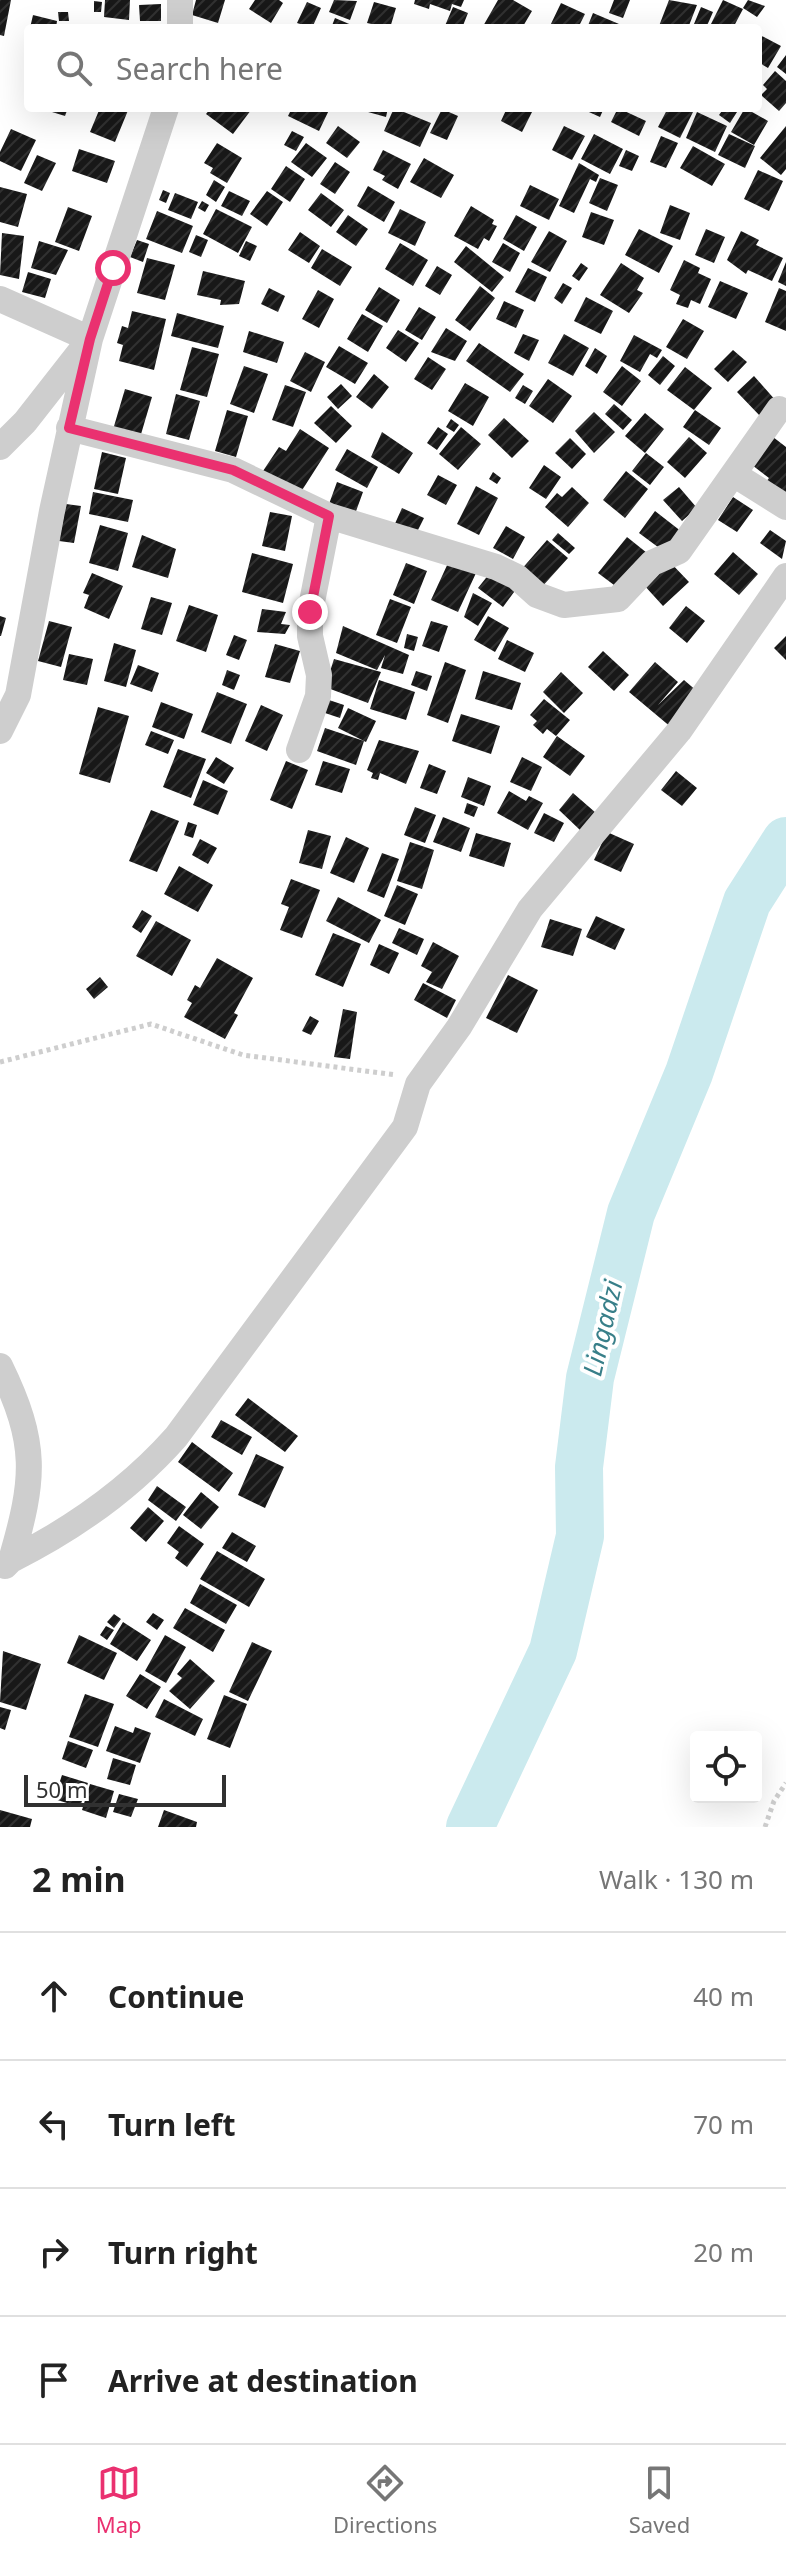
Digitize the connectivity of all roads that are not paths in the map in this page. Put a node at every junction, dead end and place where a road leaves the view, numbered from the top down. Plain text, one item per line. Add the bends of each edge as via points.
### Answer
1 (180, 0) edge
2 (180, 24) edge
3 (165, 112) edge
4 (0, 299) edge
5 (90, 339) junction
6 (779, 409) dead end
7 (69, 428) junction
8 (0, 447) edge
9 (735, 475) junction
10 (786, 507) edge
11 (329, 516) junction
12 (786, 576) edge
13 (0, 731) edge
14 (299, 750) dead end
15 (0, 1366) edge
16 (5, 1566) edge

1 - 2 street
3 - 5 street
4 - 5 street
5 - 7 street
5 - 8 street
6 - 9 street
7 - 11 street via 233,470
7 - 13 street via 18,695
9 - 10 street
9 - 11 street via 679,551 652,563 618,599 607,603 548,601 496,567
11 - 14 street via 310,612 318,696
12 - 16 street via 679,731 530,909 418,1084 405,1127 176,1437 144,1473 74,1526
15 - 16 street via 27,1431 31,1469 26,1508

